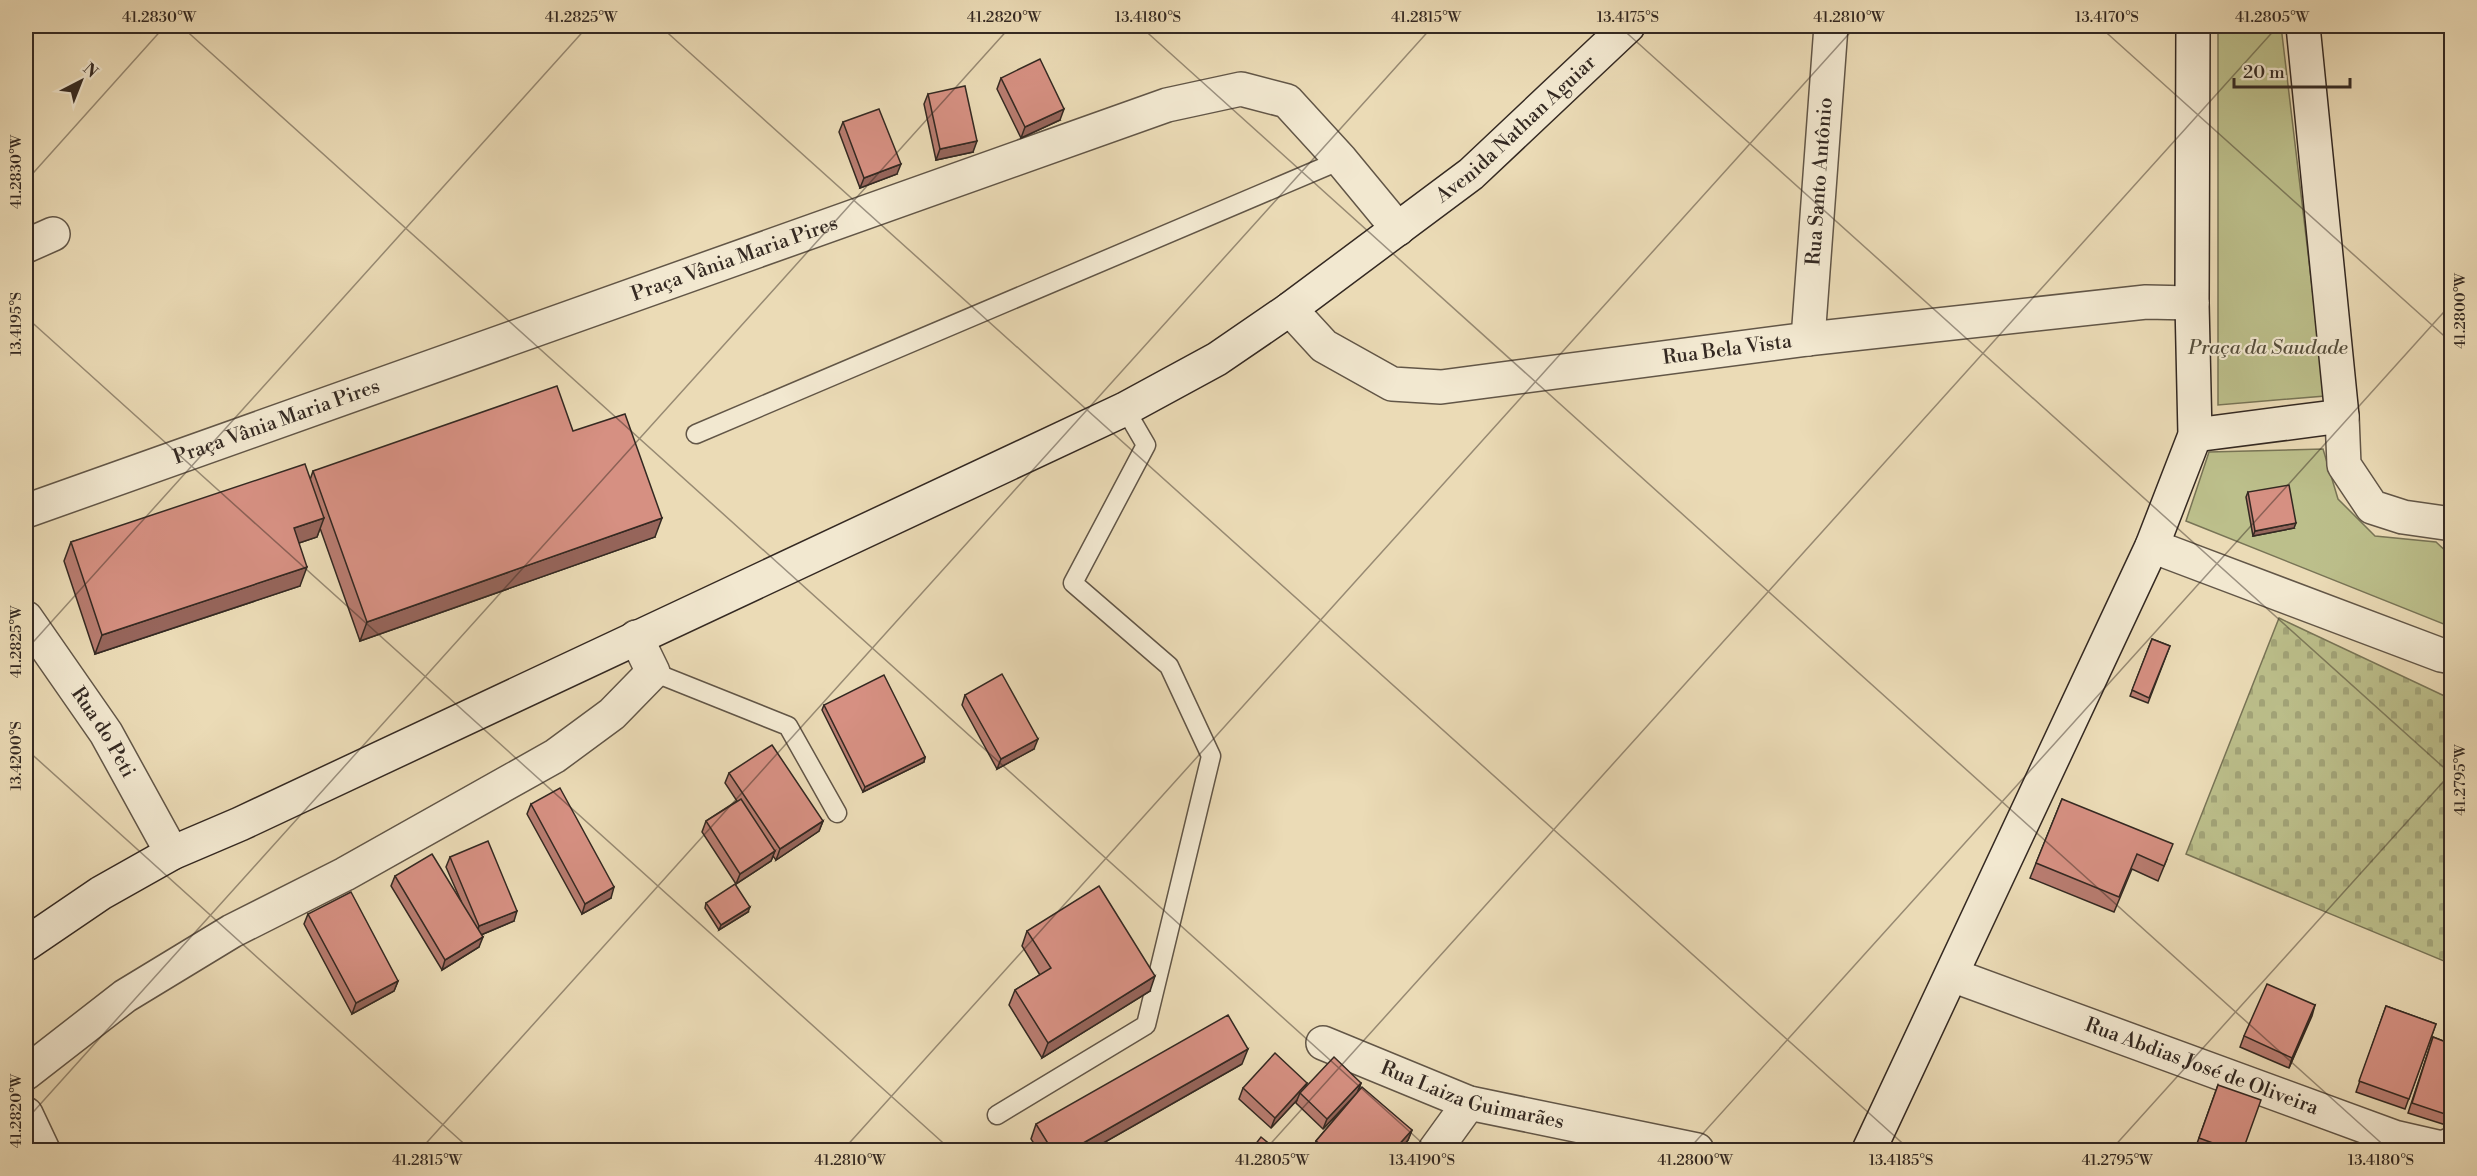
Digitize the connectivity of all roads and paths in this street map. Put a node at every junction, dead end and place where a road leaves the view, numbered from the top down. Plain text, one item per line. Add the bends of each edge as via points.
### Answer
1 (1628, 26) edge
2 (1832, 26) edge
3 (2193, 26) edge
4 (2302, 26) edge
5 (1341, 160) junction
6 (1398, 229) junction
7 (2192, 303) junction
8 (1290, 309) junction
9 (1808, 339) junction
10 (1125, 409) junction
11 (2342, 416) junction
12 (696, 434) dead end
13 (2195, 435) junction
14 (26, 511) edge
15 (2451, 524) edge
16 (2152, 546) junction
17 (26, 618) edge
18 (636, 637) junction
19 (2451, 657) edge
20 (653, 672) junction
21 (837, 813) dead end
22 (172, 853) junction
23 (26, 944) edge
24 (1952, 975) junction
25 (1323, 1043) dead end
26 (26, 1073) edge
27 (1469, 1103) junction
28 (26, 1114) edge
29 (997, 1115) dead end
30 (2451, 1144) edge
31 (43, 1150) edge
32 (1435, 1150) edge
33 (1697, 1150) edge
34 (1869, 1150) edge

1 - 6 street, Avenida Nathan Aguiar via 1471,174
2 - 9 street, Rua Santo Antônio
3 - 7 street
4 - 11 street
5 - 6 street, Praça Vânia Maria Pires
5 - 12 lane
5 - 14 street, Praça Vânia Maria Pires via 1287,101 1241,89 1167,105
6 - 8 street, Avenida Nathan Aguiar
7 - 9 street, Rua Bela Vista via 2146,302
7 - 13 street
8 - 9 street, Rua Bela Vista via 1323,346 1392,384 1441,387
8 - 10 street, Avenida Nathan Aguiar via 1217,359
10 - 18 street, Avenida Nathan Aguiar
10 - 29 lane via 1146,445 1073,583 1169,666 1211,756 1146,1024
11 - 13 street
11 - 15 street via 2344,465 2372,507 2403,518
13 - 16 street
16 - 19 street
16 - 24 street
17 - 22 street, Rua do Peti via 106,733
18 - 20 street
18 - 22 street, Avenida Nathan Aguiar
20 - 21 lane via 788,726
20 - 26 street via 612,714 555,756 345,874 232,931 125,996
22 - 23 street, Avenida Nathan Aguiar via 101,893
24 - 30 street, Rua Abdias José de Oliveira via 2394,1137 2442,1148
24 - 34 street
25 - 27 street, Rua Laiza Guimarães
27 - 32 street
27 - 33 street, Rua Laiza Guimarães
28 - 31 street

